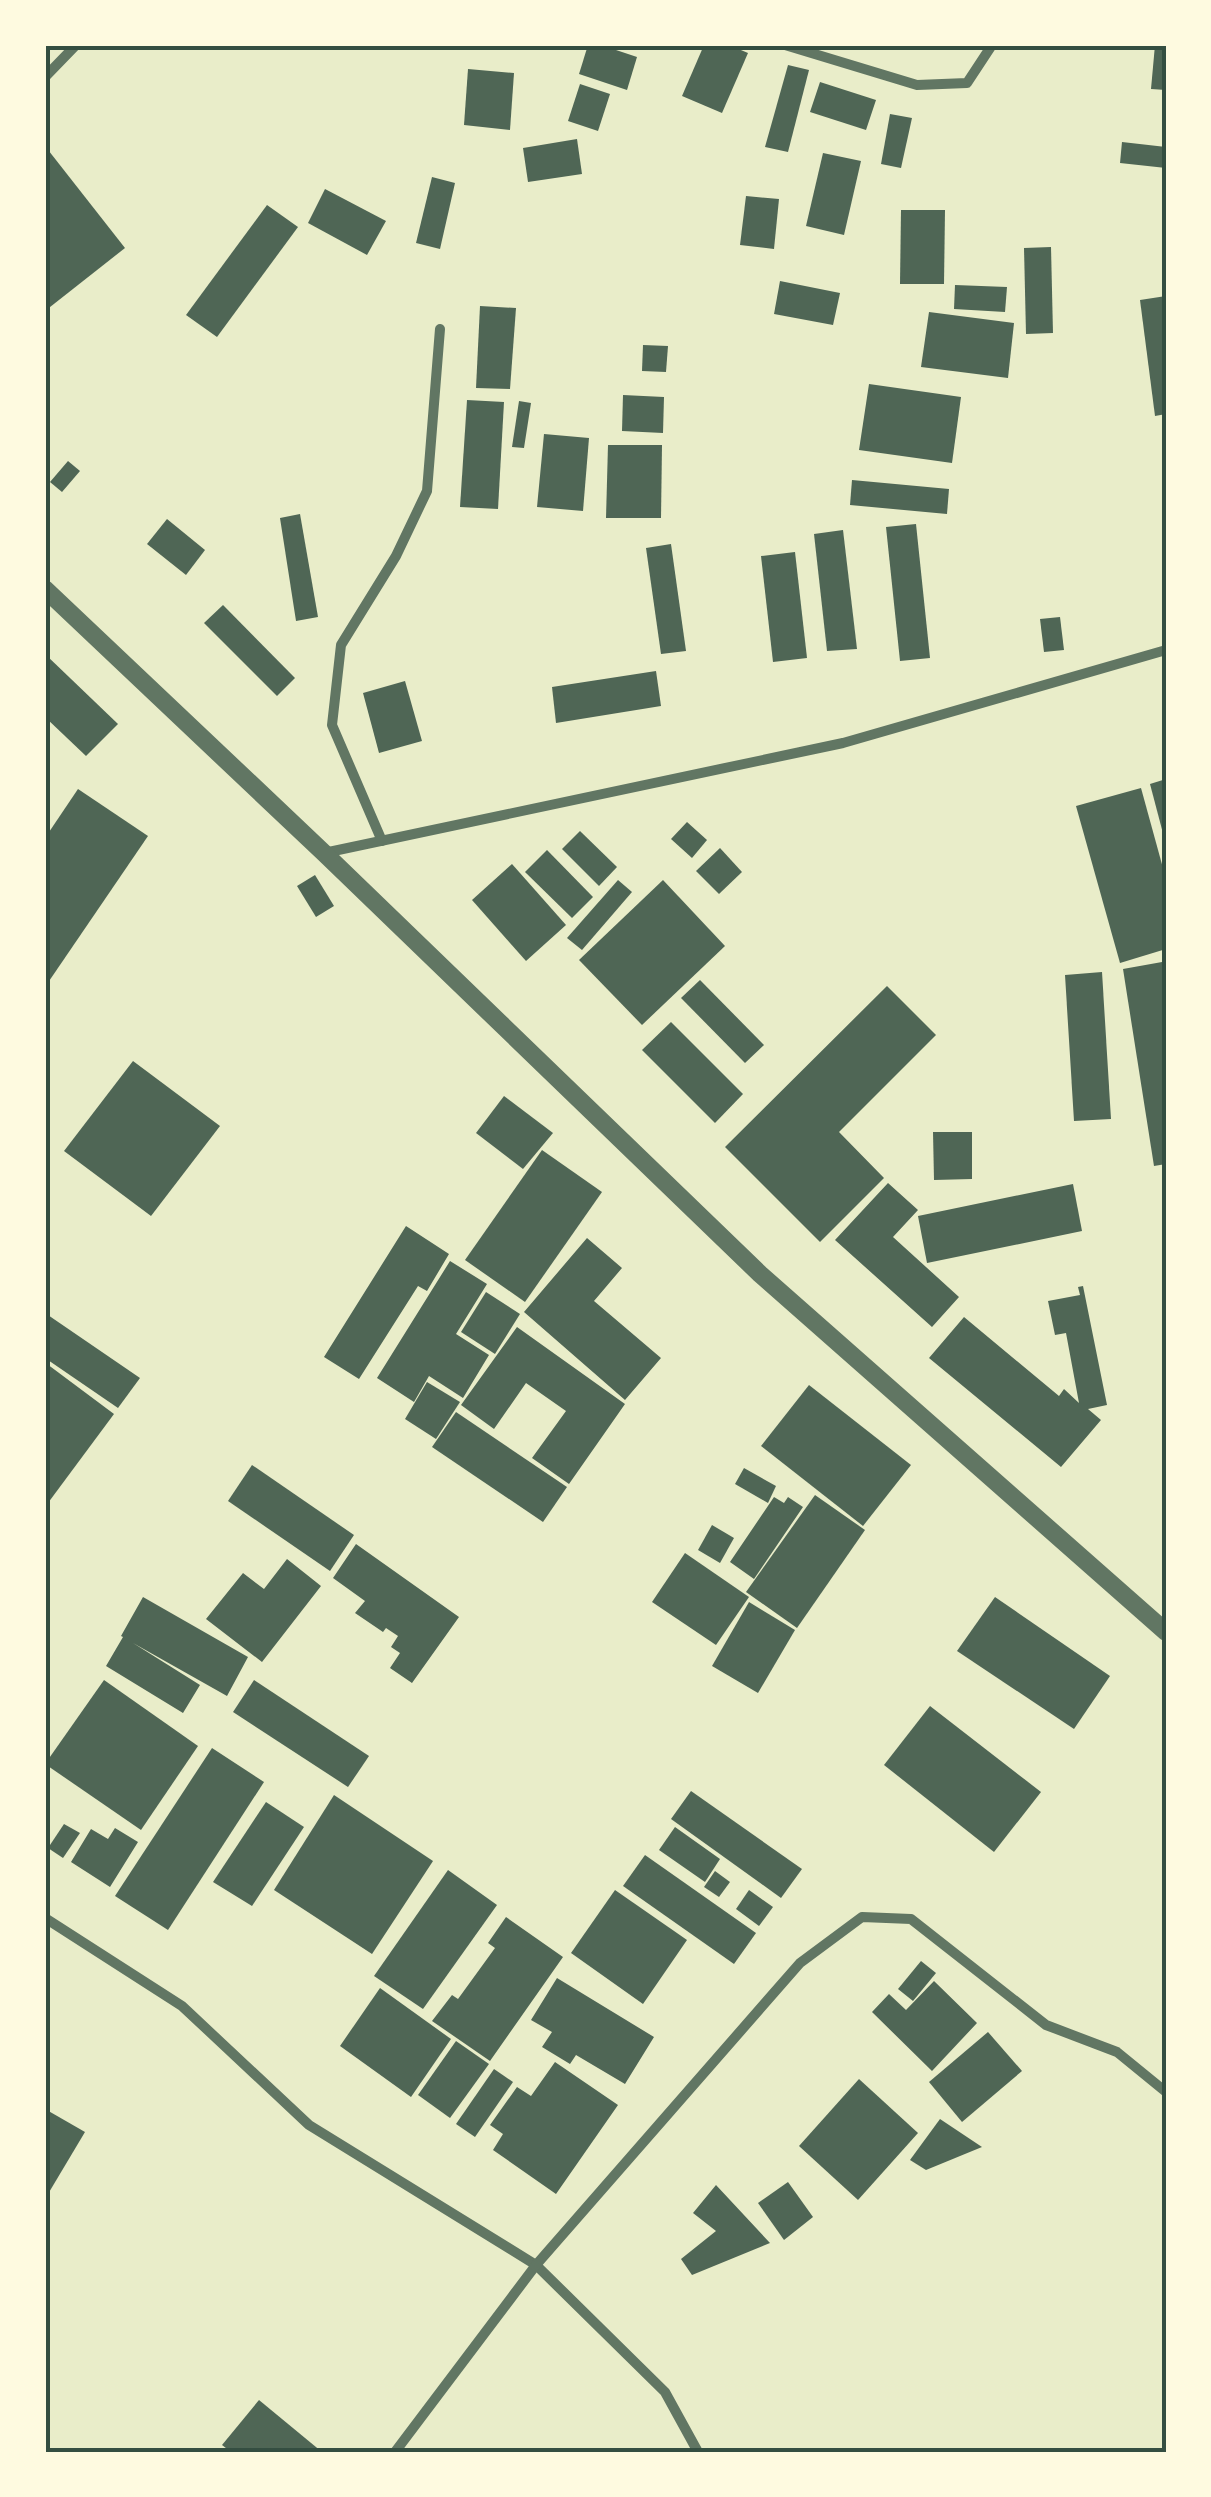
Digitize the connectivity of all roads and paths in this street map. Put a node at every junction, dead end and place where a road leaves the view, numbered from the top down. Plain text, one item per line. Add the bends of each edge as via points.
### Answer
1 (76, 45) edge
2 (785, 45) edge
3 (992, 45) edge
4 (45, 77) edge
5 (440, 329) dead end
6 (45, 589) edge
7 (1166, 650) edge
8 (382, 840) junction
9 (324, 853) junction
10 (1166, 1632) edge
11 (45, 1918) edge
12 (1166, 2092) edge
13 (536, 2266) junction
14 (395, 2452) edge
15 (698, 2452) edge

1 - 4 street
2 - 3 street via 917,84 967,83
5 - 8 street via 427,491 342,645 332,725
6 - 9 street
7 - 8 street via 843,743
8 - 9 street
9 - 10 street via 760,1274
11 - 13 street via 182,2006 309,2125
12 - 13 street via 1117,2052 1046,2025 911,1919 862,1917 800,1962
13 - 14 street
13 - 15 street via 665,2392

